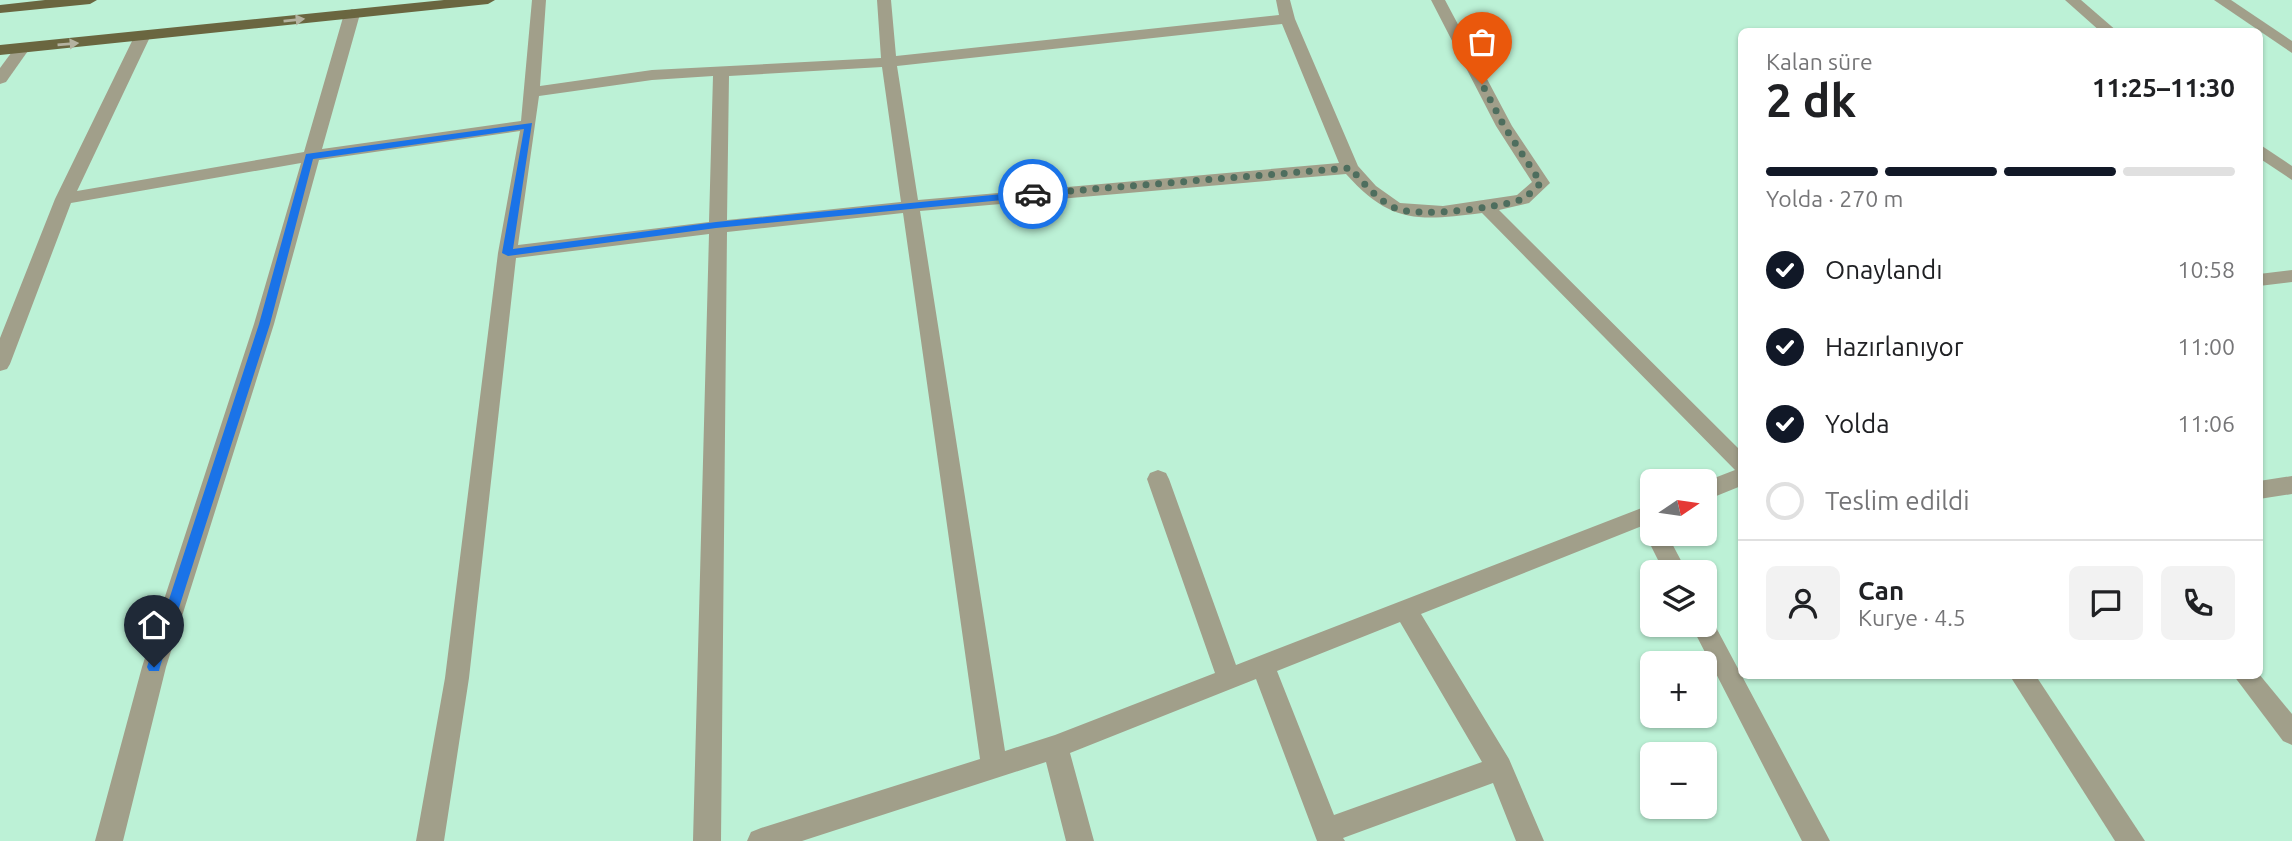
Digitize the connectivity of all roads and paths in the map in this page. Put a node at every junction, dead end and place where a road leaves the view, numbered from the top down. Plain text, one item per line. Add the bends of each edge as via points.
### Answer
1 (90, 0) edge
2 (488, 0) edge
3 (539, 0) edge
4 (884, 0) edge
5 (1283, 0) edge
6 (1438, 0) edge
7 (2071, 0) edge
8 (2221, 0) edge
9 (0, 9) edge
10 (352, 14) junction
11 (1287, 19) junction
12 (2106, 28) edge
13 (2262, 28) edge
14 (2263, 28) edge
15 (142, 37) junction
16 (22, 48) junction
17 (2292, 48) edge
18 (0, 50) edge
19 (889, 62) junction
20 (721, 71) junction
21 (0, 79) edge
22 (532, 92) junction
23 (529, 125) junction
24 (2263, 152) edge
25 (309, 156) junction
26 (1350, 168) junction
27 (2292, 175) edge
28 (64, 199) junction
29 (909, 205) junction
30 (1486, 207) junction
31 (716, 225) junction
32 (508, 253) junction
33 (2292, 276) edge
34 (2263, 279) edge
35 (0, 364) edge
36 (1738, 461) edge
37 (1738, 478) edge
38 (1158, 479) dead end
39 (2292, 485) edge
40 (1717, 487) edge
41 (2263, 489) edge
42 (1640, 526) edge
43 (1406, 610) junction
44 (1709, 637) edge
45 (1263, 666) junction
46 (1229, 679) junction
47 (2024, 679) edge
48 (2248, 679) edge
49 (2292, 733) edge
50 (1055, 747) junction
51 (994, 767) junction
52 (1500, 768) junction
53 (1329, 836) edge
54 (790, 837) edge
55 (109, 841) edge
56 (430, 841) edge
57 (707, 841) edge
58 (761, 841) edge
59 (1080, 841) edge
60 (1530, 841) edge
61 (1816, 841) edge
62 (2131, 841) edge

1 - 9 main road
2 - 10 main road
3 - 22 street
4 - 19 street
5 - 11 street
6 - 30 street via 1504,126 1541,183 1523,199
7 - 12 street
8 - 13 street
15 -> 10 main road
10 - 25 street
11 - 19 street
11 - 26 street
14 - 17 street
16 -> 15 main road
15 - 28 street
16 - 18 main road
16 - 21 street
19 - 20 street
19 - 29 street
20 - 22 street via 652,75
20 - 31 street
22 - 23 street
23 - 25 street
23 - 32 street
24 - 27 street
25 - 28 street
25 - 55 street via 264,324 154,667
26 - 29 street
26 - 30 street via 1396,208 1443,212
28 - 35 street
29 - 31 street
29 - 51 street
30 - 36 street
31 - 32 street
31 - 57 street
32 - 56 street via 457,678
33 - 34 street
37 - 40 street
38 - 46 street
39 - 41 street
42 - 43 street
43 - 45 street
43 - 52 street
44 - 61 street
45 - 46 street
45 - 53 street
46 - 50 street
47 - 62 street
48 - 49 street
50 - 51 street
50 - 59 street
51 - 54 street
52 - 53 street
52 - 60 street
54 - 58 street

